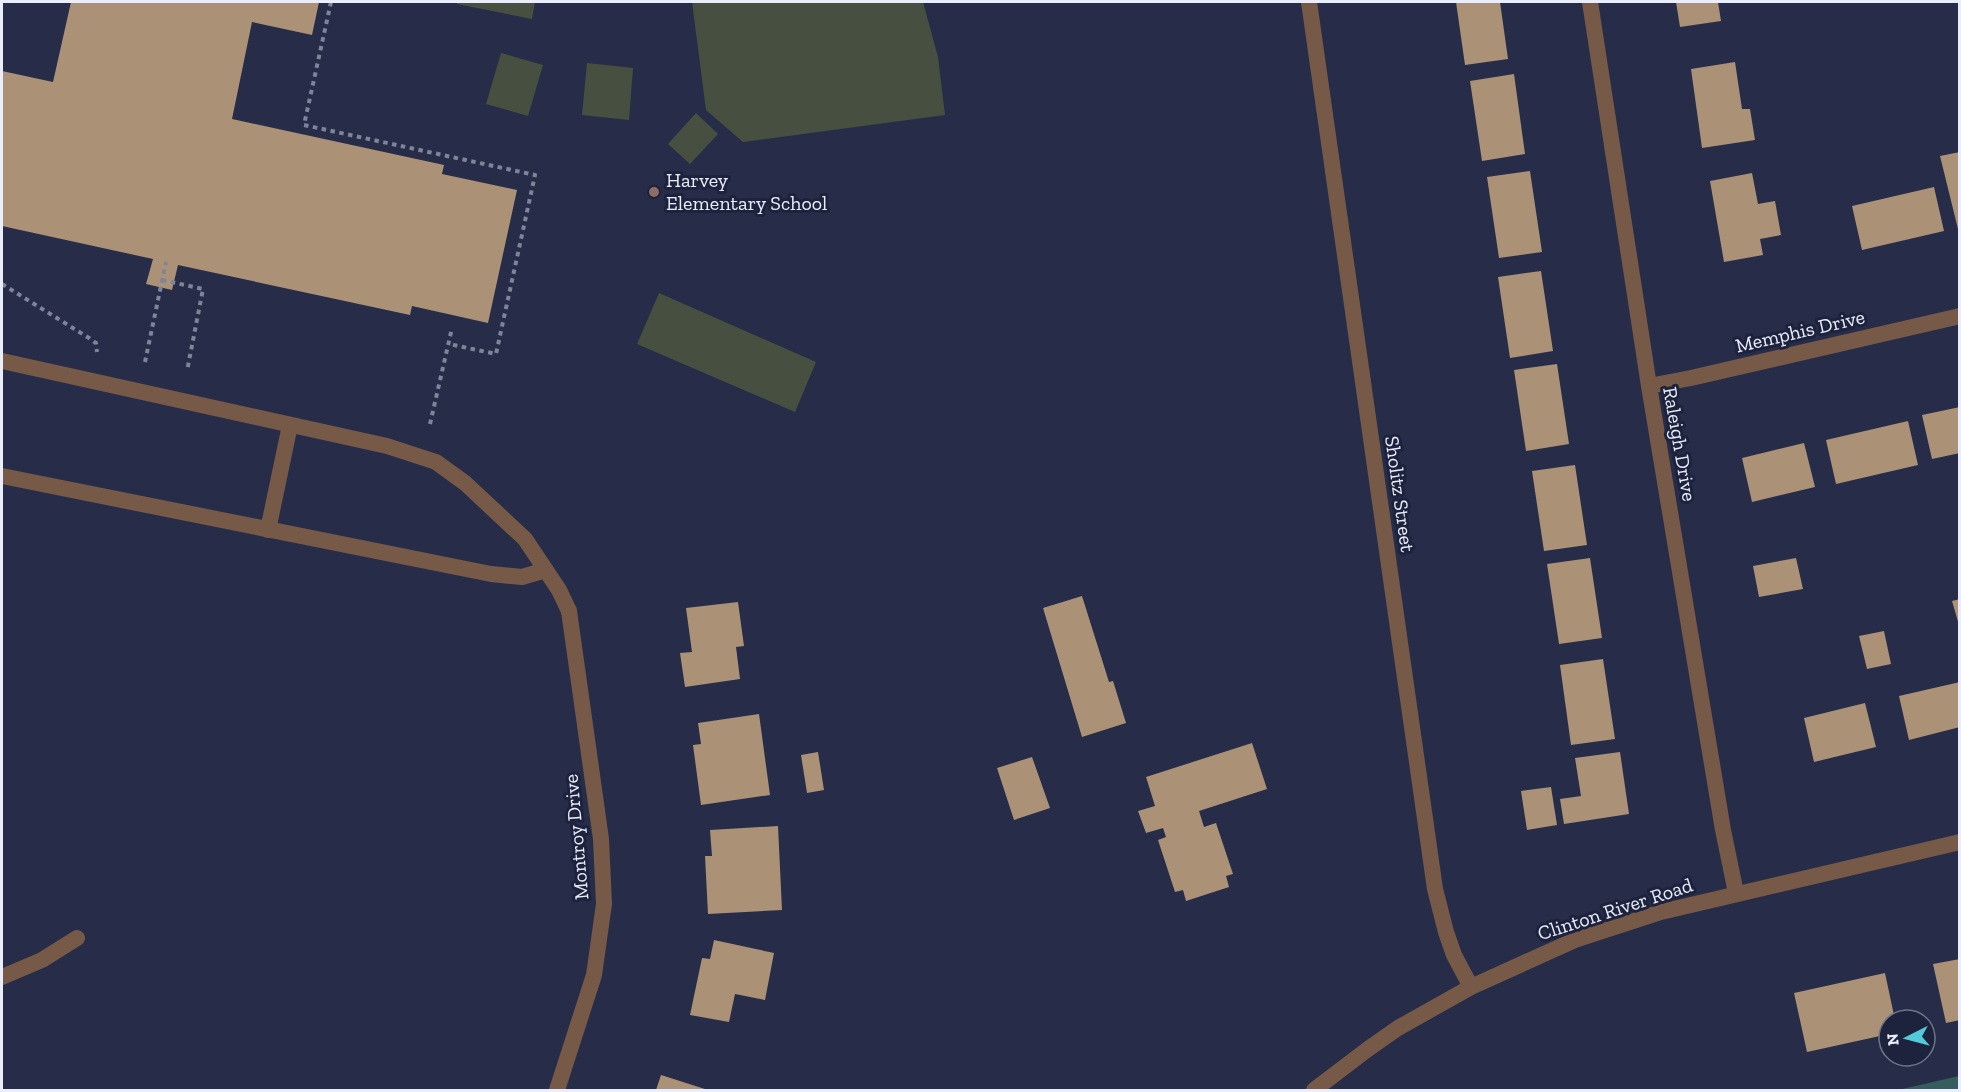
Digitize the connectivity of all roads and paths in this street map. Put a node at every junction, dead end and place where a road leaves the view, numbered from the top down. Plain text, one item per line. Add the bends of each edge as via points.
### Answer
1 (331, 2) edge
2 (1308, 2) edge
3 (1590, 2) edge
4 (166, 262) dead end
5 (162, 280) junction
6 (2, 284) edge
7 (1959, 316) edge
8 (452, 328) dead end
9 (448, 344) junction
10 (97, 352) dead end
11 (2, 361) edge
12 (145, 362) dead end
13 (187, 371) dead end
14 (1649, 386) junction
15 (430, 424) dead end
16 (290, 425) junction
17 (2, 476) edge
18 (268, 530) junction
19 (546, 570) junction
20 (1959, 842) edge
21 (1736, 893) junction
22 (77, 938) dead end
23 (2, 977) edge
24 (1471, 987) junction
25 (557, 1090) edge
26 (1314, 1090) edge

1 - 9 path via 304,125 535,175 496,354
2 - 24 street, Sholitz Street via 1435,889 1454,955
3 - 14 street, Raleigh Drive
4 - 5 path
5 - 12 path
5 - 13 path via 203,289
6 - 10 path via 89,338 96,344
7 - 14 street, Memphis Drive
8 - 9 path
9 - 15 path
11 - 16 street
14 - 21 street, Raleigh Drive
16 - 18 street
16 - 19 street via 387,446 436,462 465,483 525,539
17 - 18 street
18 - 19 street via 491,574 522,577
19 - 25 street, Montroy Drive via 570,611 601,839 604,904 594,975
20 - 21 street, Clinton River Road
21 - 24 street, Clinton River Road via 1575,940
22 - 23 street via 42,960
24 - 26 street, Clinton River Road via 1398,1028

